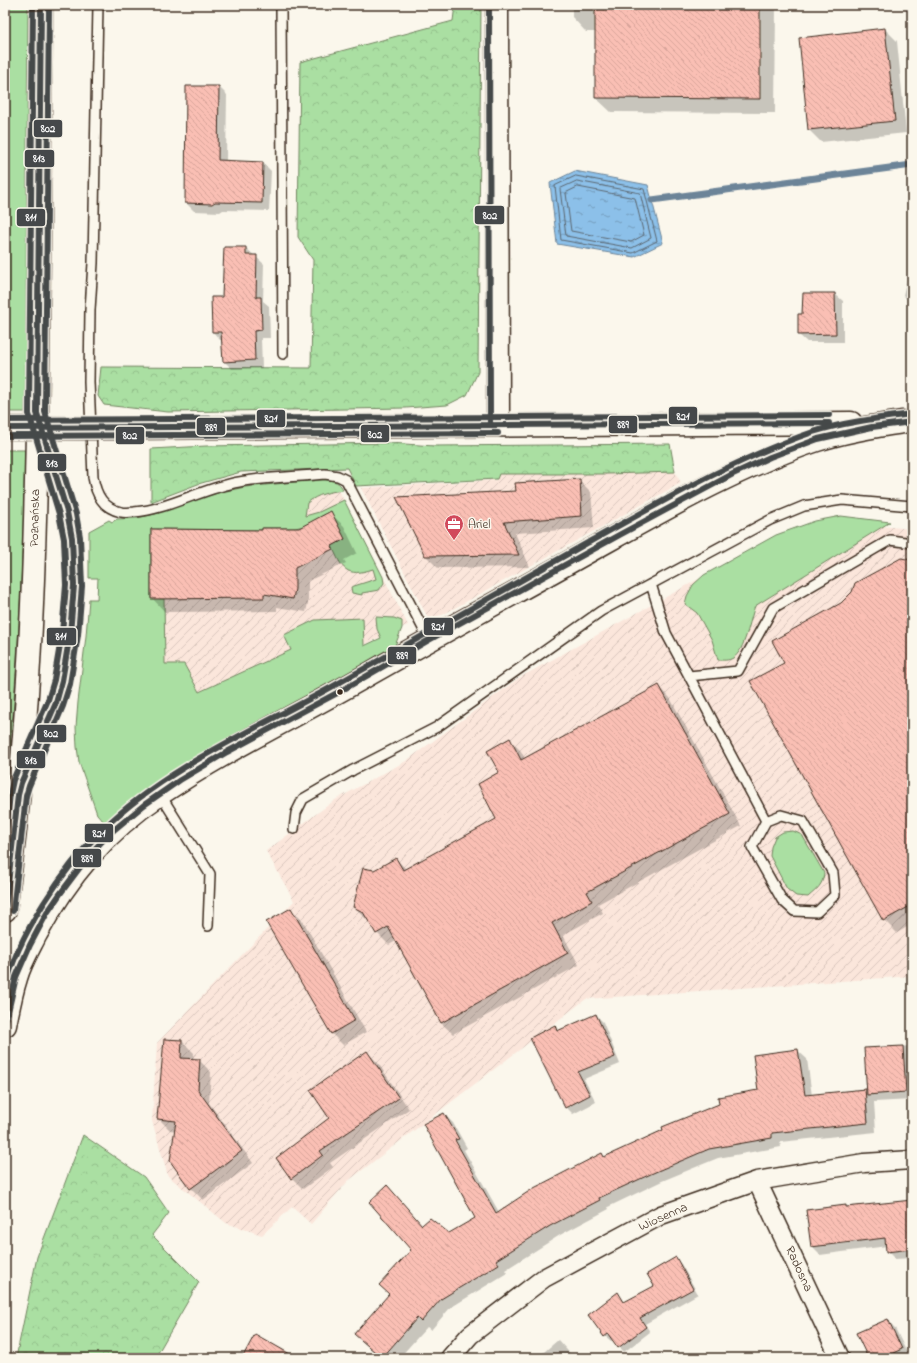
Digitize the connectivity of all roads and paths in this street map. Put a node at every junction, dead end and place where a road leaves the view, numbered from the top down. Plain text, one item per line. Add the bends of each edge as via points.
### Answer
1 (41, 5) edge
2 (98, 5) edge
3 (281, 5) edge
4 (497, 5) edge
5 (283, 354) dead end
6 (38, 413) junction
7 (908, 422) edge
8 (498, 425) junction
9 (5, 428) edge
10 (912, 506) edge
11 (912, 543) edge
12 (651, 584) junction
13 (429, 640) junction
14 (689, 676) junction
15 (160, 794) junction
16 (18, 795) junction
17 (766, 821) junction
18 (294, 829) dead end
19 (5, 910) edge
20 (208, 926) dead end
21 (5, 1026) edge
22 (912, 1160) edge
23 (757, 1181) junction
24 (450, 1358) edge
25 (840, 1358) edge

1 - 6 street, Poznańska
2 - 13 lane via 89,382 93,478 101,501 123,513 156,508 239,482 325,474 338,476 346,480
3 - 5 lane
4 - 8 street
6 - 16 street, Poznańska via 33,596
6 - 16 lane via 70,525 73,553 72,606 68,645 56,703
7 - 8 street
7 - 13 street via 818,439 748,467
8 - 9 street, bridge
10 - 12 lane via 842,500 804,506 770,520
11 - 14 lane via 890,540 773,608 738,671
12 - 14 lane via 666,633
12 - 18 lane via 600,611 438,727 353,770 304,799 296,813
13 - 15 street via 227,752
14 - 17 lane
15 - 20 lane via 210,874
15 - 21 street via 109,834 90,854 60,894 30,945 16,977
16 - 19 street, Poznańska
17 - 17 lane via 781,815 803,821 833,873 835,894 817,912 794,911 782,900 752,847
22 - 23 street, Wiosenna via 864,1163
23 - 24 street, Wiosenna via 661,1215 544,1278 470,1335
23 - 25 street, Radosna

